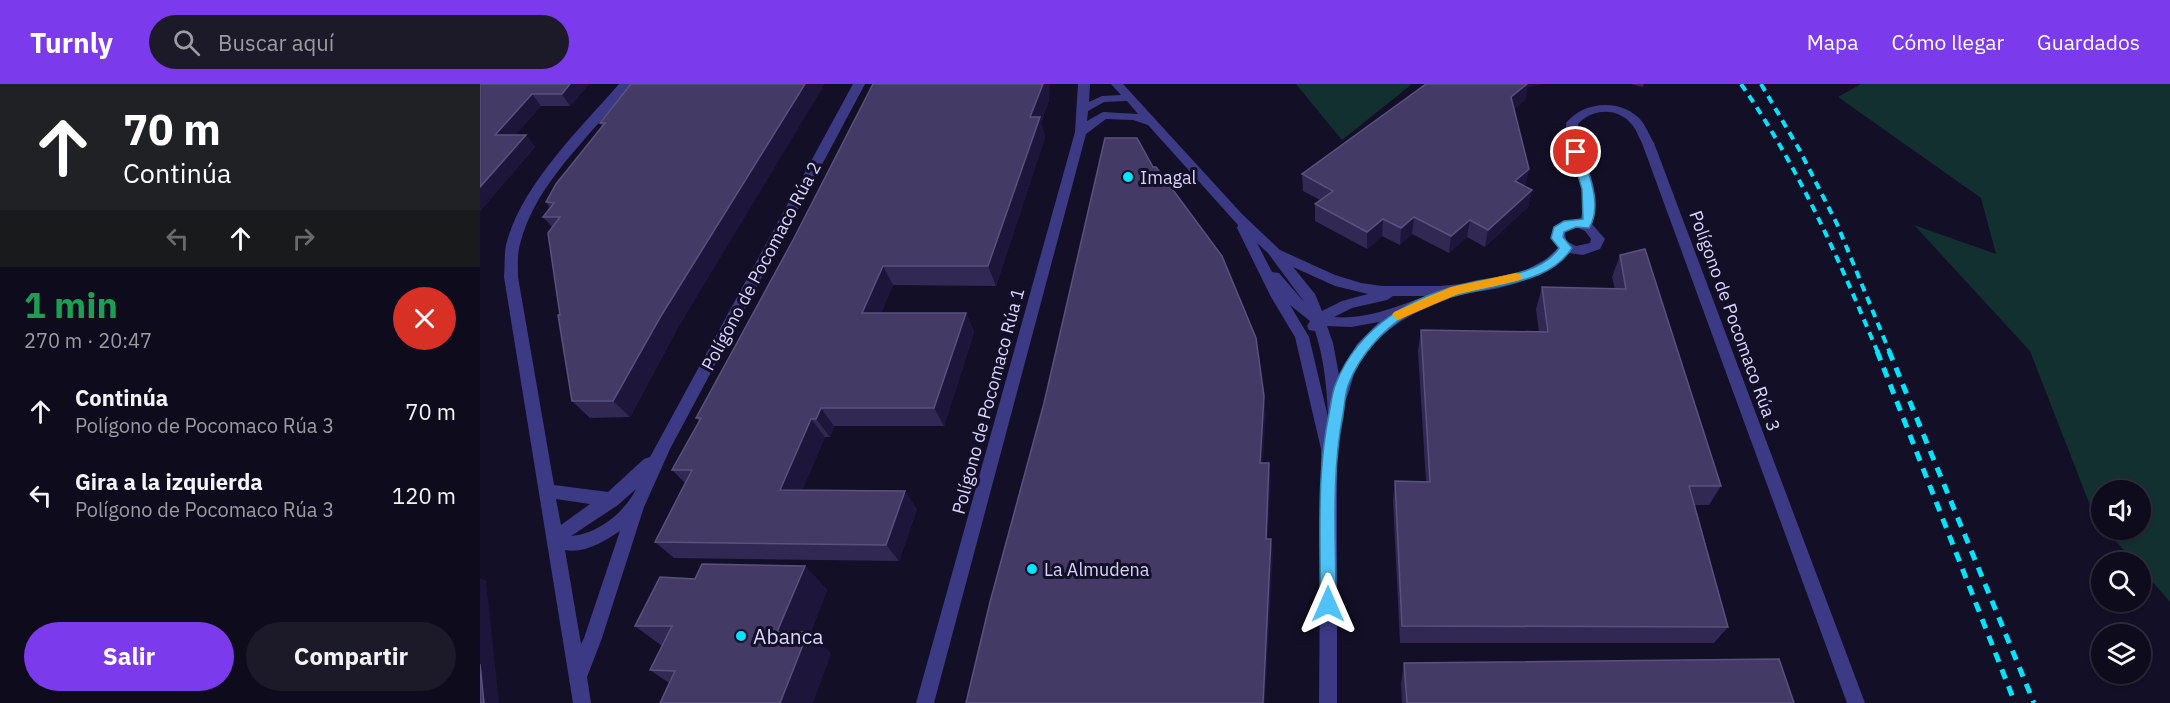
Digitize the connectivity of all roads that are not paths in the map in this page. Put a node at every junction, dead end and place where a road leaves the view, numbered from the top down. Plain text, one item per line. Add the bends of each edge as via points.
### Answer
1 (625, 84) edge
2 (859, 84) edge
3 (1084, 84) edge
4 (1117, 84) edge
5 (1129, 98) junction
6 (1083, 109) junction
7 (1103, 115) junction
8 (1151, 122) junction
9 (1081, 132) junction
10 (1237, 217) junction
11 (1585, 225) junction
12 (1566, 248) junction
13 (1273, 250) junction
14 (1260, 260) junction
15 (1455, 290) junction
16 (1398, 293) junction
17 (1403, 312) junction
18 (1319, 320) junction
19 (1302, 337) junction
20 (1336, 416) junction
21 (663, 447) junction
22 (1329, 450) junction
23 (546, 491) junction
24 (612, 500) junction
25 (636, 507) junction
26 (555, 540) junction
27 (578, 676) junction
28 (582, 703) edge
29 (925, 703) edge
30 (1328, 703) edge
31 (1856, 703) edge

1 - 23 street via 544,183 525,212 513,245 511,277
2 - 21 street, Polígono de Pocomaco Rúa 2
3 - 6 street, Polígono de Pocomaco Rúa 1
4 - 5 street
5 - 6 street via 1102,99
5 - 7 street
5 - 8 street
6 - 9 street, Polígono de Pocomaco Rúa 1
7 - 8 street
7 - 9 street
8 - 10 street
9 - 29 street, Polígono de Pocomaco Rúa 1
10 - 13 street
10 - 14 street
11 - 12 street via 1564,225 1558,230 1557,238
11 - 12 street, Polígono de Pocomaco Rúa 3 via 1598,239 1595,246 1586,251
11 - 31 street, Polígono de Pocomaco Rúa 3 via 1590,210 1588,189 1571,133 1572,123 1587,110 1622,112 1636,122 1648,143
12 - 15 street via 1548,266 1511,279
13 - 16 street via 1328,279
13 - 18 street via 1310,298
14 - 18 street via 1303,310
14 - 19 street
15 - 16 street
15 - 17 street
16 - 18 street via 1353,303 1326,313
17 - 18 street via 1354,321
17 - 20 street via 1357,355 1342,384
18 - 19 street
18 - 20 street via 1331,366
19 - 22 street
20 - 22 street
21 - 24 street, Polígono de Pocomaco Rúa 2 via 640,476
21 - 25 street, Polígono de Pocomaco Rúa 2
22 - 30 street
23 - 24 street
23 - 26 street
24 - 26 street, Polígono de Pocomaco Rúa 2
25 - 26 street, Polígono de Pocomaco Rúa 2 via 619,524 598,535 573,544
25 - 27 street, Polígono de Pocomaco Rúa 2
26 - 27 street
27 - 28 street

